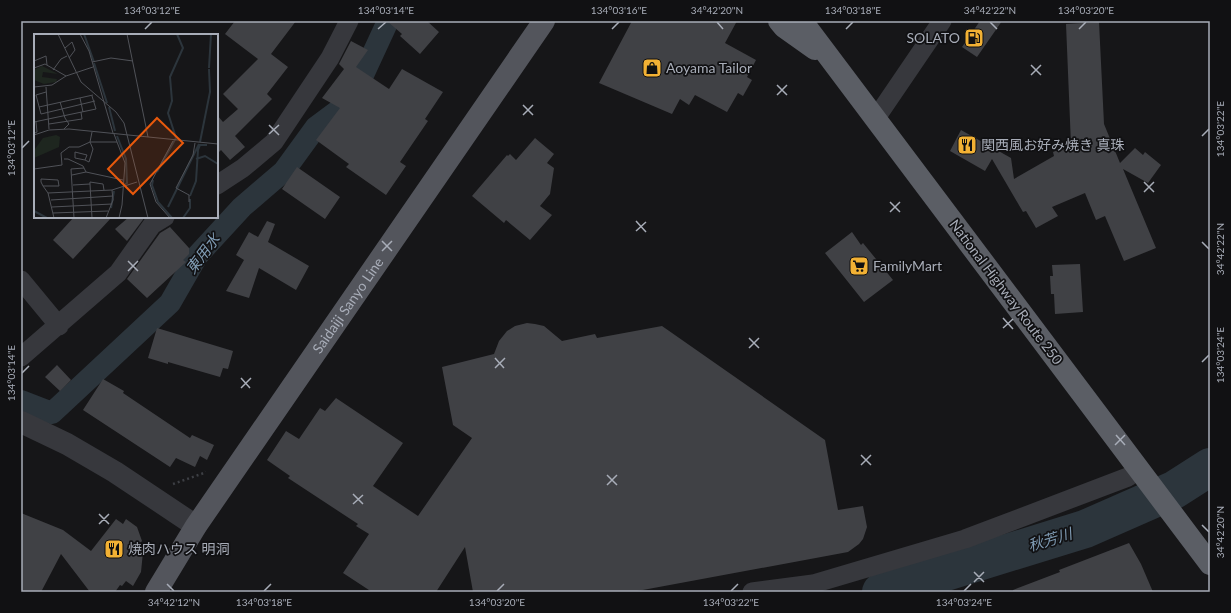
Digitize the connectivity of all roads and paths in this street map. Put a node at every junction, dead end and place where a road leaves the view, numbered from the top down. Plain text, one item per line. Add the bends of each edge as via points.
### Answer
1 (349, 21) edge
2 (544, 21) edge
3 (779, 21) edge
4 (802, 21) edge
5 (942, 21) edge
6 (834, 63) junction
7 (876, 118) junction
8 (218, 183) edge
9 (163, 218) edge
10 (21, 280) edge
11 (59, 326) junction
12 (21, 358) edge
13 (21, 422) edge
14 (208, 467) dead end
15 (1142, 474) junction
16 (171, 485) dead end
17 (196, 526) junction
18 (1210, 564) edge
19 (156, 592) edge
20 (752, 592) edge

1 - 8 street via 330,58 274,142 243,168
2 - 17 main road, Saidaiji Sanyo Line
3 - 6 highway
4 - 6 highway, National Highway Route 250
5 - 7 street
6 - 7 highway, National Highway Route 250
7 - 15 highway, National Highway Route 250
9 - 11 street via 152,225 118,273
10 - 11 street
11 - 12 street
13 - 17 street via 67,444
14 - 16 path via 204,473
15 - 18 highway, National Highway Route 250
15 - 20 street via 965,538 813,584
17 - 19 main road, Saidaiji Sanyo Line

